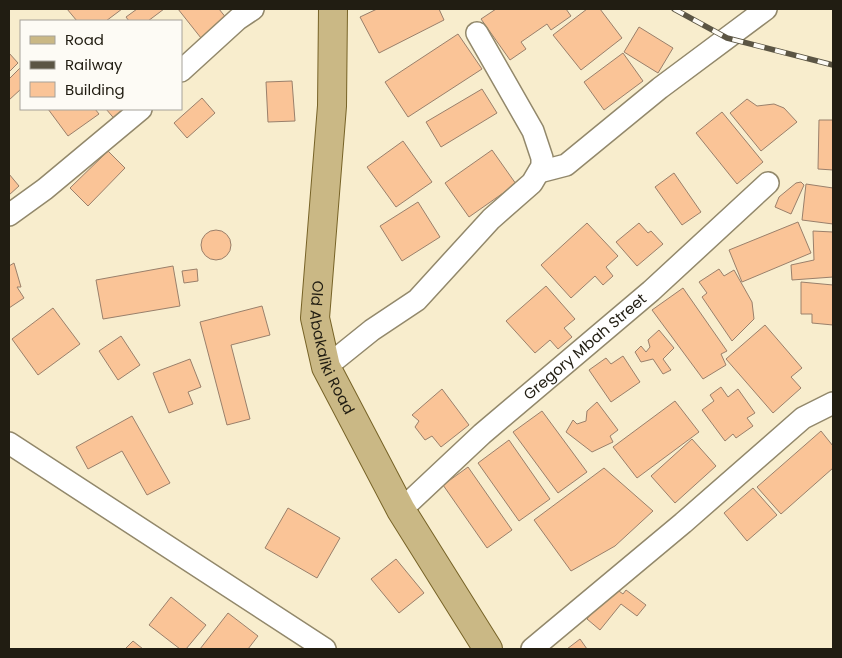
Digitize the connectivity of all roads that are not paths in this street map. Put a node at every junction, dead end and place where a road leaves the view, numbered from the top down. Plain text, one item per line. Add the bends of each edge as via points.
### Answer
1 (253, 9) edge
2 (332, 9) edge
3 (766, 9) edge
4 (477, 33) dead end
5 (182, 70) edge
6 (139, 110) edge
7 (539, 172) junction
8 (768, 183) dead end
9 (9, 215) edge
10 (326, 367) junction
11 (833, 403) edge
12 (9, 444) edge
13 (401, 510) junction
14 (325, 649) edge
15 (488, 649) edge
16 (532, 649) edge

1 - 5 street
2 - 10 main road, Old Abakaliki Road via 332,106 316,318
3 - 7 street via 660,88 566,165
4 - 7 street via 533,131 542,158
6 - 9 street via 46,189
7 - 10 street via 532,183 491,219 417,300 372,330
8 - 13 street, Gregory Mbah Street via 651,291 482,434
10 - 13 main road, Old Abakaliki Road
11 - 16 street via 803,418
12 - 14 street
13 - 15 main road, Old Abakaliki Road

